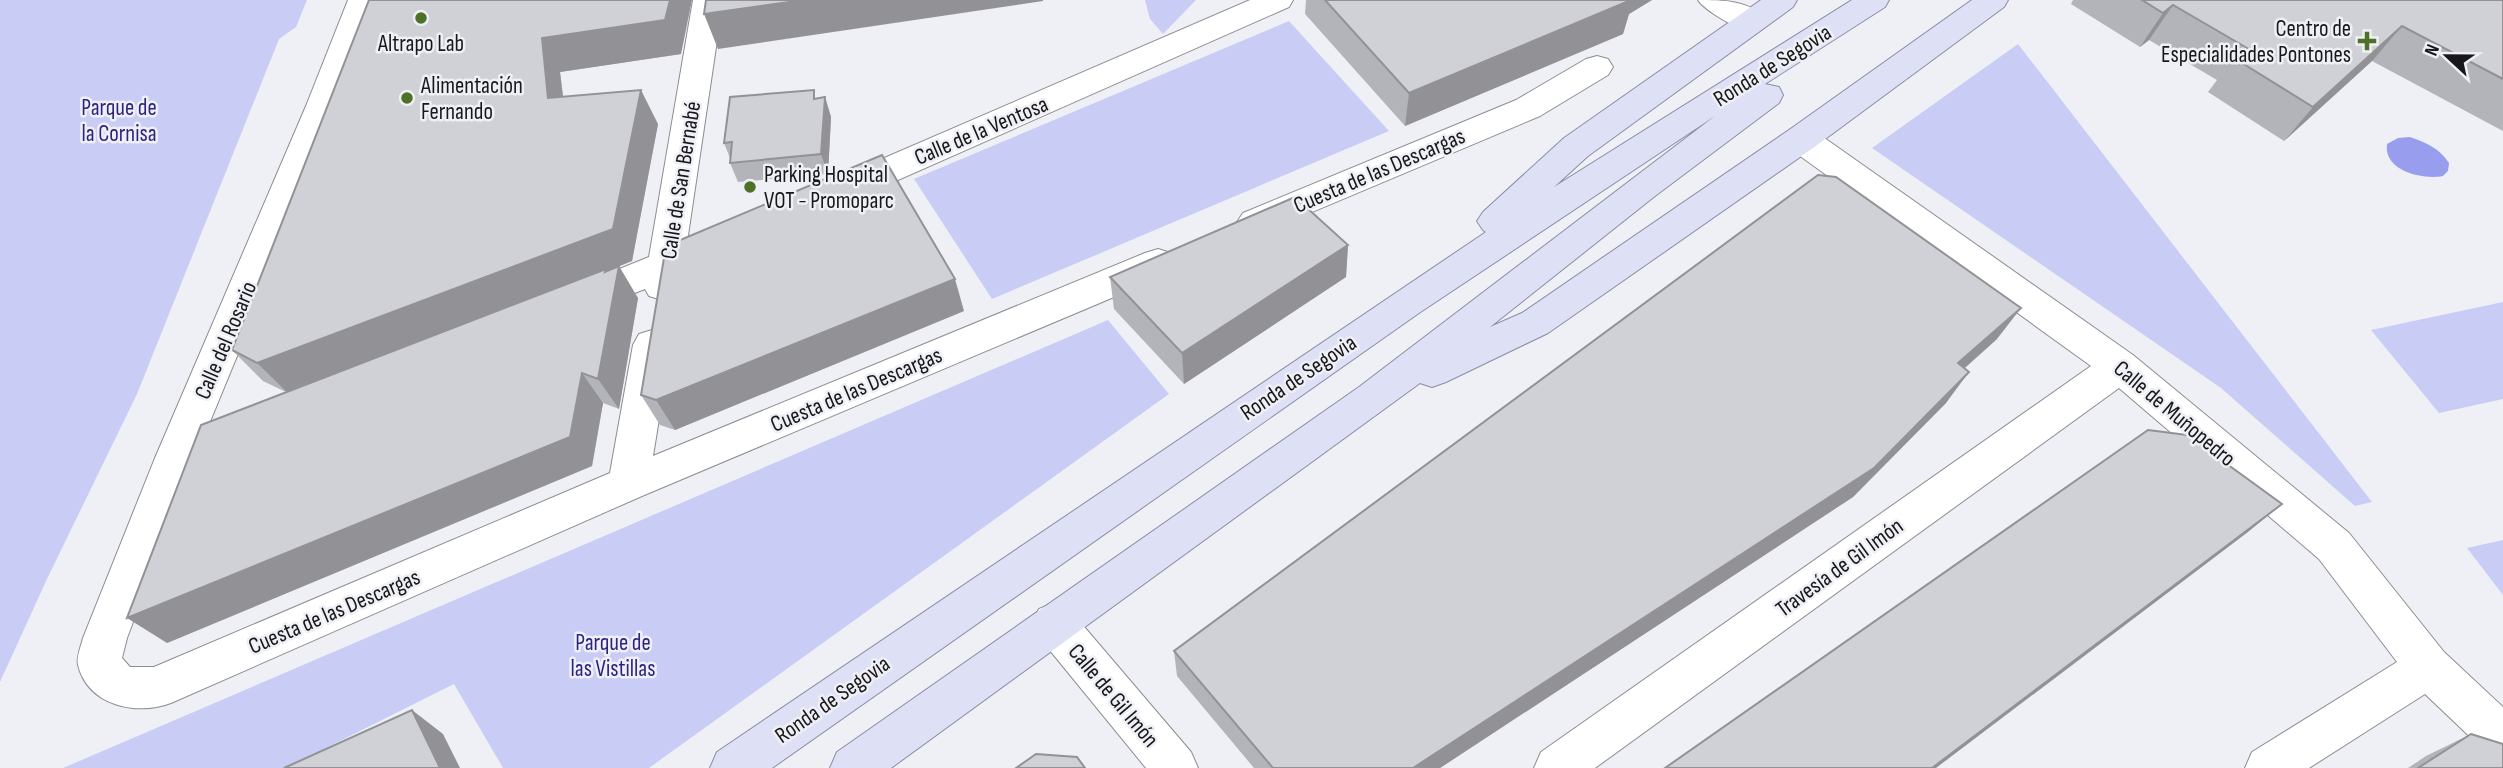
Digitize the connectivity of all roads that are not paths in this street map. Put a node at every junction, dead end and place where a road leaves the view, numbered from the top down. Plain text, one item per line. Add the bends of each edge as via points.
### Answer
1 (363, 0) edge
2 (708, 0) edge
3 (1278, 0) edge
4 (1713, 0) edge
5 (1782, 0) edge
6 (1874, 0) edge
7 (1896, 0) edge
8 (1993, 0) edge
9 (1235, 12) edge
10 (1751, 21) junction
11 (1597, 67) dead end
12 (1801, 139) junction
13 (811, 203) edge
14 (734, 243) edge
15 (666, 266) junction
16 (1406, 303) junction
17 (554, 310) edge
18 (2120, 366) junction
19 (1373, 398) junction
20 (216, 442) edge
21 (175, 458) junction
22 (628, 484) junction
23 (1054, 623) junction
24 (2428, 667) junction
25 (110, 680) joint
26 (2503, 737) edge
27 (733, 768) edge
28 (853, 768) edge
29 (1175, 768) edge
30 (1557, 768) edge
31 (2268, 768) edge

1 - 21 street, Calle del Rosario
2 - 15 street, Calle de San Bernabé
3 - 9 street, Calle de la Ventosa
4 - 10 street
5 - 10 main road
6 - 16 main road, Ronda de Segovia
7 - 19 main road, Ronda de Segovia via 1643,187
8 - 12 main road
9 - 13 street, Calle de la Ventosa
10 - 16 main road via 1576,146
11 - 22 street, Cuesta de las Descargas via 1528,108
12 - 18 street, Calle de Muñopedro
12 - 19 main road via 1535,323
14 - 15 street
15 - 17 street
15 - 22 street, Calle de San Bernabé
16 - 27 main road, Ronda de Segovia
18 - 24 street, Calle de Muñopedro via 2334,546
18 - 30 street, Travesía de Gil Imón
19 - 23 main road, Ronda de Segovia
20 - 21 street
21 - 25 street, Calle del Rosario via 105,638 99,663
22 - 25 street, Cuesta de las Descargas via 155,688 127,689
23 - 28 main road, Ronda de Segovia
23 - 29 street, Calle de Gil Imón
24 - 26 street, Calle de Muñopedro
24 - 31 street

